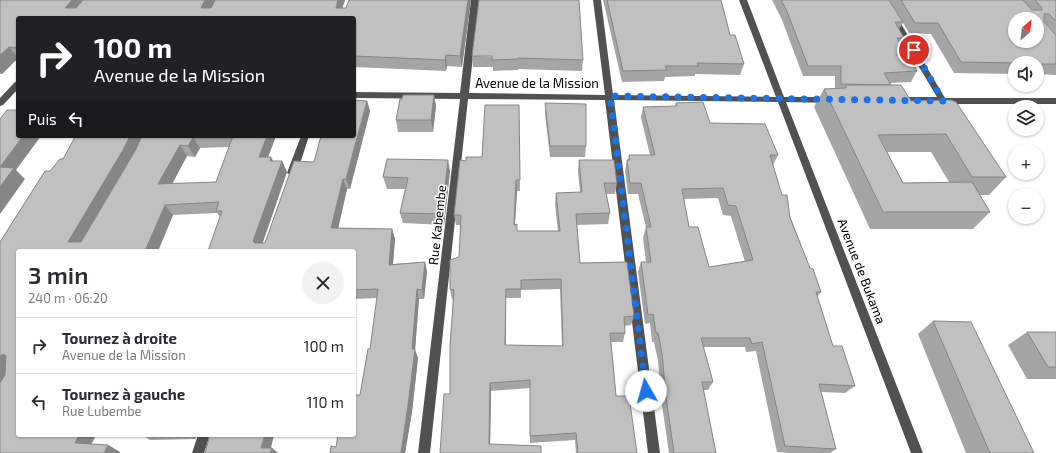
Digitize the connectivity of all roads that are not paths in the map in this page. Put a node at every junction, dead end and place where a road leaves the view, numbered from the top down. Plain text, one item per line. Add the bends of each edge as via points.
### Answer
1 (475, 0) edge
2 (598, 0) edge
3 (743, 0) edge
4 (883, 0) edge
5 (16, 86) edge
6 (9, 94) junction
7 (16, 94) edge
8 (356, 95) edge
9 (464, 96) junction
10 (610, 96) junction
11 (782, 100) junction
12 (843, 100) edge
13 (890, 100) edge
14 (943, 101) junction
15 (1056, 101) edge
16 (0, 103) edge
17 (304, 138) edge
18 (290, 179) edge
19 (203, 437) edge
20 (198, 453) edge
21 (424, 453) edge
22 (654, 453) edge
23 (917, 453) edge

1 - 9 street, Rue Kabembe
2 - 10 street
3 - 11 street, Avenue de Bukama
4 - 14 street
5 - 6 street
6 - 7 street
6 - 16 street
8 - 9 street, Avenue de la Mission
9 - 10 street, Avenue de la Mission
9 - 21 street, Rue Kabembe
10 - 11 street, Avenue de la Mission
10 - 22 street
11 - 12 street, Avenue de la Mission
11 - 23 street, Avenue de Bukama
13 - 14 street
14 - 15 street
17 - 18 street
19 - 20 street

